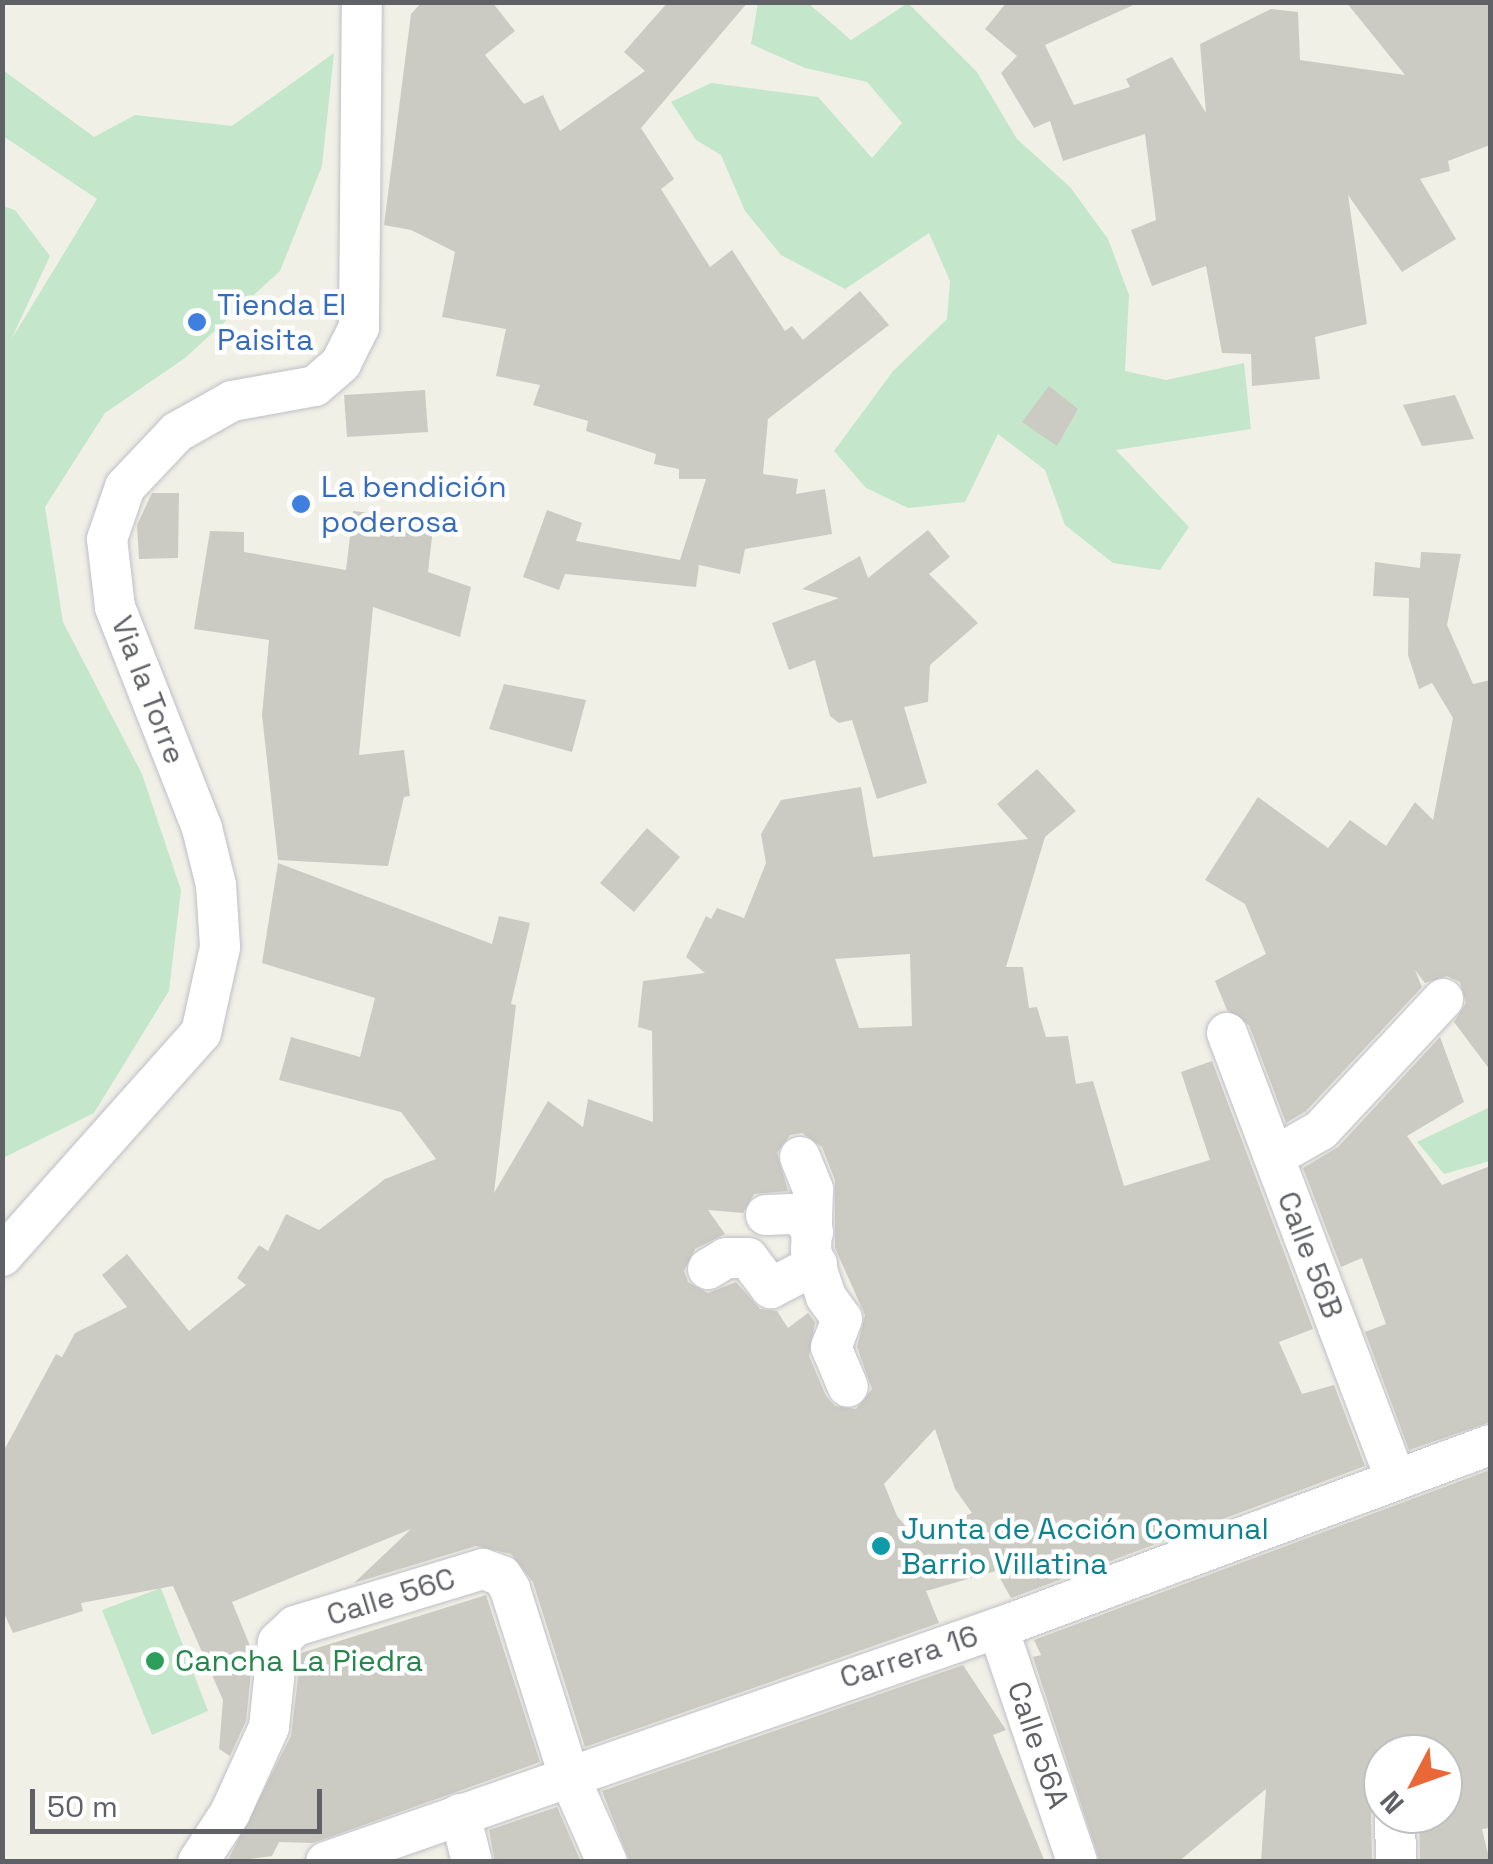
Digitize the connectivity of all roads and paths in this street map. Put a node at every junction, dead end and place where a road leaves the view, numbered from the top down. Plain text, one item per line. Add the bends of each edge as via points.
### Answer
1 (362, 2) edge
2 (1444, 999) dead end
3 (1227, 1033) dead end
4 (800, 1157) dead end
5 (1274, 1157) junction
6 (766, 1215) dead end
7 (815, 1248) junction
8 (2, 1256) edge
9 (708, 1269) dead end
10 (848, 1387) dead end
11 (1490, 1444) edge
12 (1394, 1476) junction
13 (998, 1628) junction
14 (569, 1776) junction
15 (460, 1814) junction
16 (1396, 1834) edge
17 (1396, 1860) edge
18 (198, 1862) edge
19 (326, 1862) edge
20 (472, 1862) edge
21 (606, 1862) edge
22 (1077, 1862) edge

1 - 8 street, Via la Torre via 359,327 341,364 315,386 232,402 177,432 125,488 107,539 115,608 202,828 216,886 220,947 202,1033
2 - 5 street via 1320,1130
3 - 5 street, Calle 56B
4 - 7 street via 813,1188
5 - 12 street, Calle 56B
6 - 7 street via 799,1214
7 - 9 street via 771,1288 748,1258 726,1258
7 - 10 street via 826,1297 842,1319 831,1348
11 - 12 street, Carrera 16
12 - 13 street, Carrera 16
13 - 14 street, Carrera 16
13 - 22 street, Calle 56A
14 - 15 street, Carrera 16
14 - 18 street, Calle 56C via 510,1589 502,1576 483,1568 295,1626 278,1642 269,1727
14 - 21 street, Calle 56C
15 - 19 street, Carrera 16
15 - 20 street
16 - 17 street

